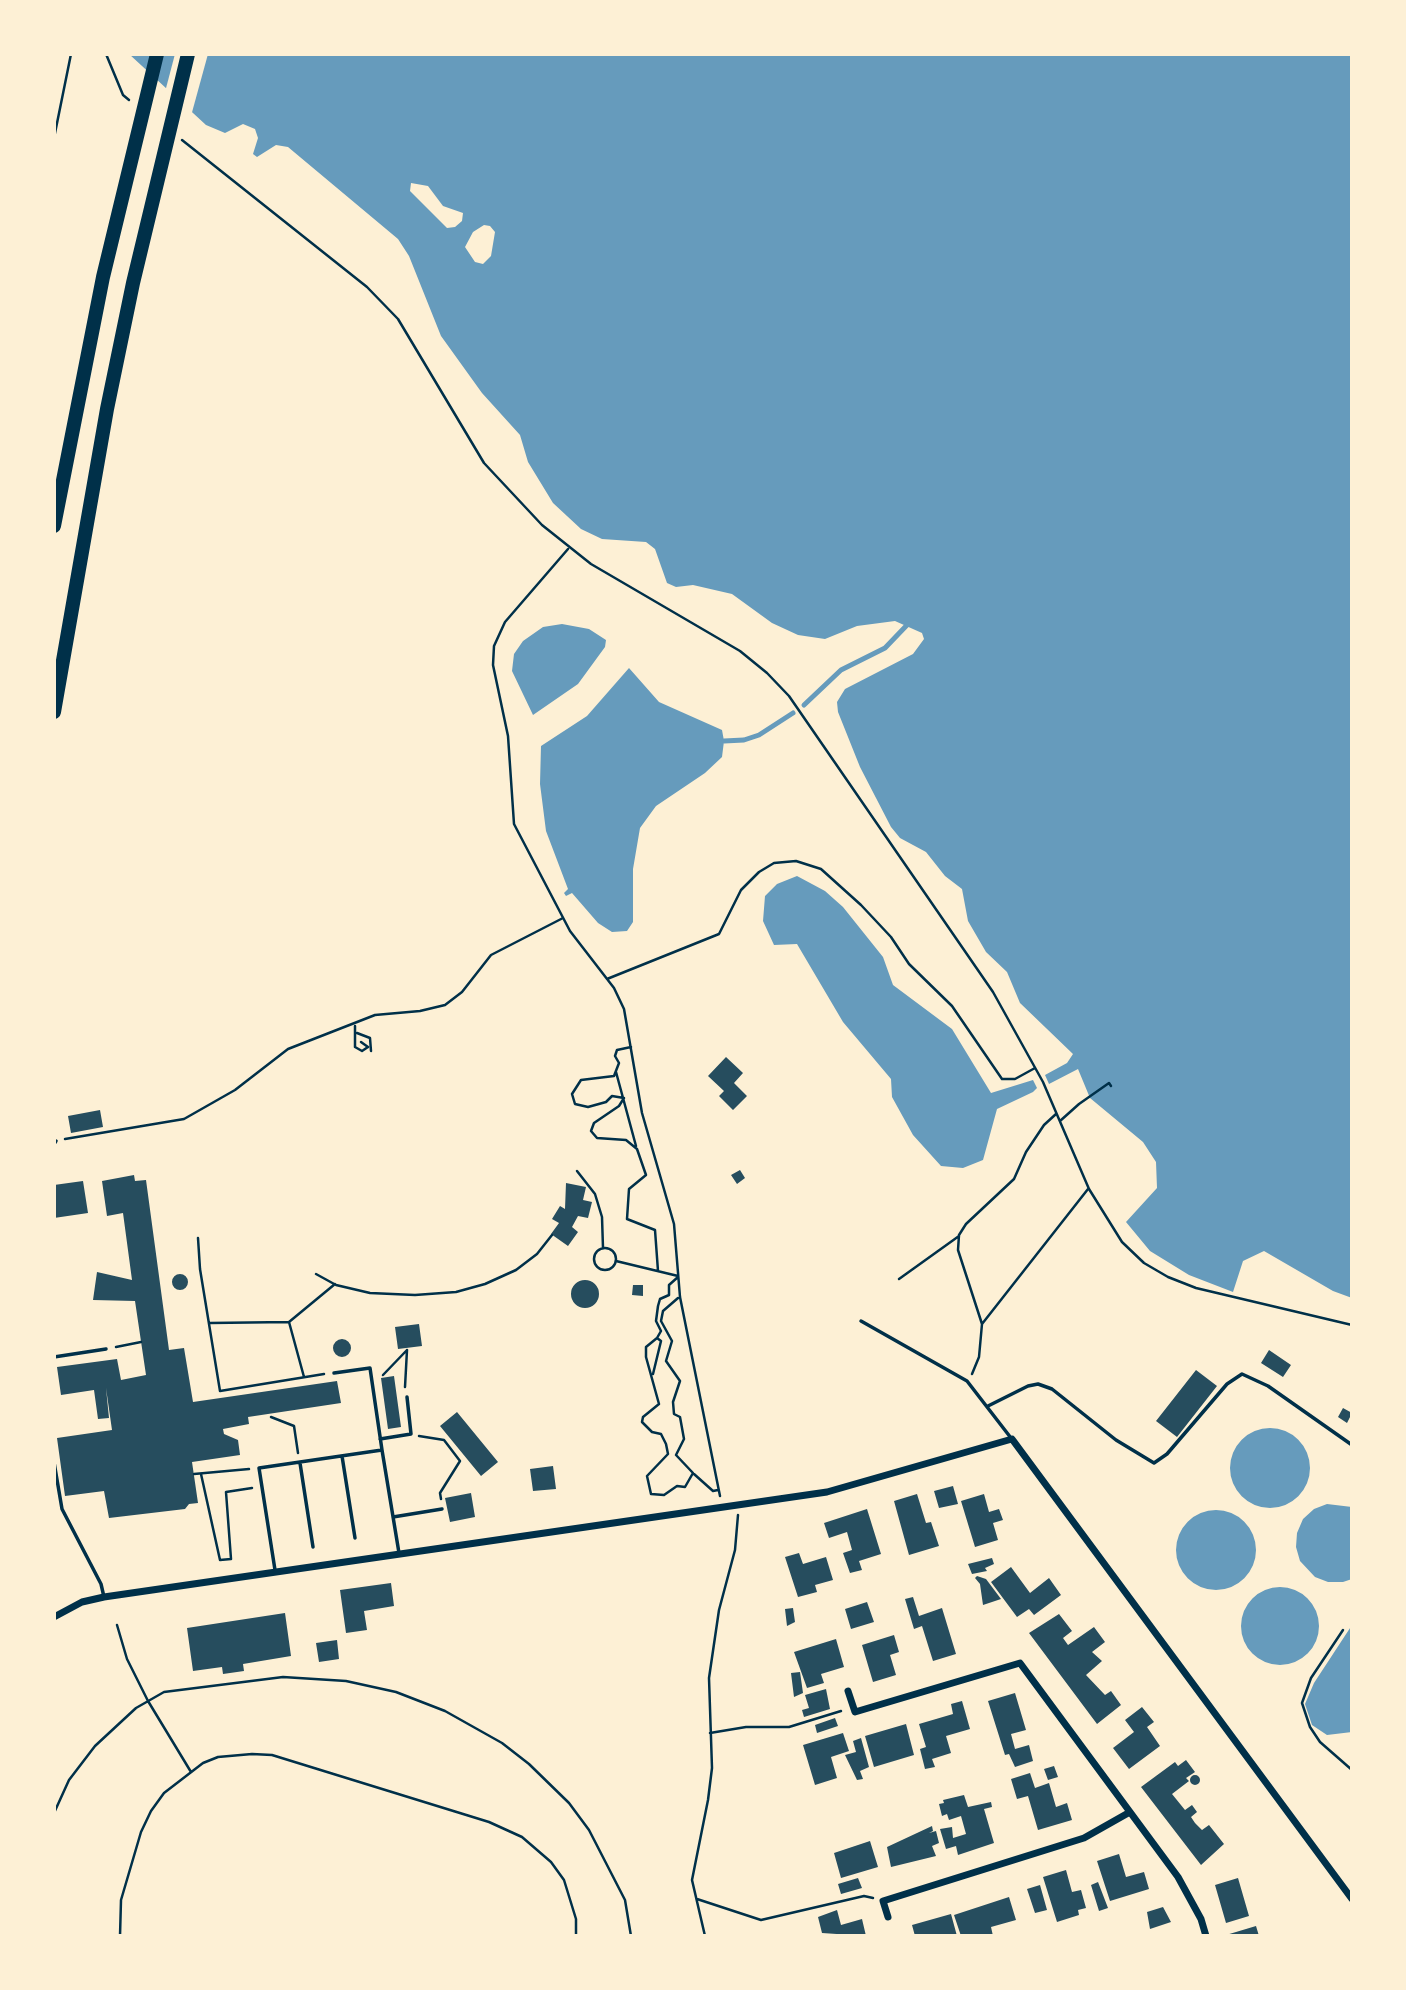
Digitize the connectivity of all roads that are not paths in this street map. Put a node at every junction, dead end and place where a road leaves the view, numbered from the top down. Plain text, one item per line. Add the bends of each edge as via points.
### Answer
1 (157, 54) edge
2 (188, 54) edge
3 (54, 526) edge
4 (54, 712) edge
5 (861, 1321) dead end
6 (106, 1349) road end
7 (54, 1357) edge
8 (334, 1373) road end
9 (407, 1397) road end
10 (988, 1406) junction
11 (380, 1439) junction
12 (1012, 1439) junction
13 (1352, 1445) edge
14 (382, 1450) junction
15 (342, 1456) junction
16 (54, 1462) edge
17 (300, 1462) junction
18 (442, 1510) road end
19 (393, 1517) junction
20 (355, 1538) dead end
21 (313, 1547) dead end
22 (399, 1555) junction
23 (275, 1573) junction
24 (104, 1597) junction
25 (54, 1617) edge
26 (848, 1691) dead end
27 (1130, 1812) junction
28 (1352, 1899) edge
29 (888, 1917) dead end
30 (1206, 1936) edge

1 - 3 highway via 103,277
2 - 4 highway via 133,283
5 - 10 lane via 967,1381
6 - 7 lane
8 - 11 lane via 370,1368
9 - 11 lane via 411,1434
10 - 12 lane
10 - 13 lane via 1038,1384 1052,1389 1116,1440 1154,1463 1227,1384 1242,1374
11 - 14 lane
12 - 22 street via 827,1492
12 - 28 street
14 - 15 lane
14 - 19 lane
15 - 17 lane
15 - 20 lane
16 - 24 lane via 62,1509 102,1584
17 - 21 lane
17 - 23 lane via 259,1468
18 - 19 lane
19 - 22 lane
22 - 23 street
23 - 24 street
24 - 25 street via 82,1602
26 - 27 street via 855,1712 1020,1663
27 - 29 street via 1084,1838 883,1901
27 - 30 street via 1178,1877

